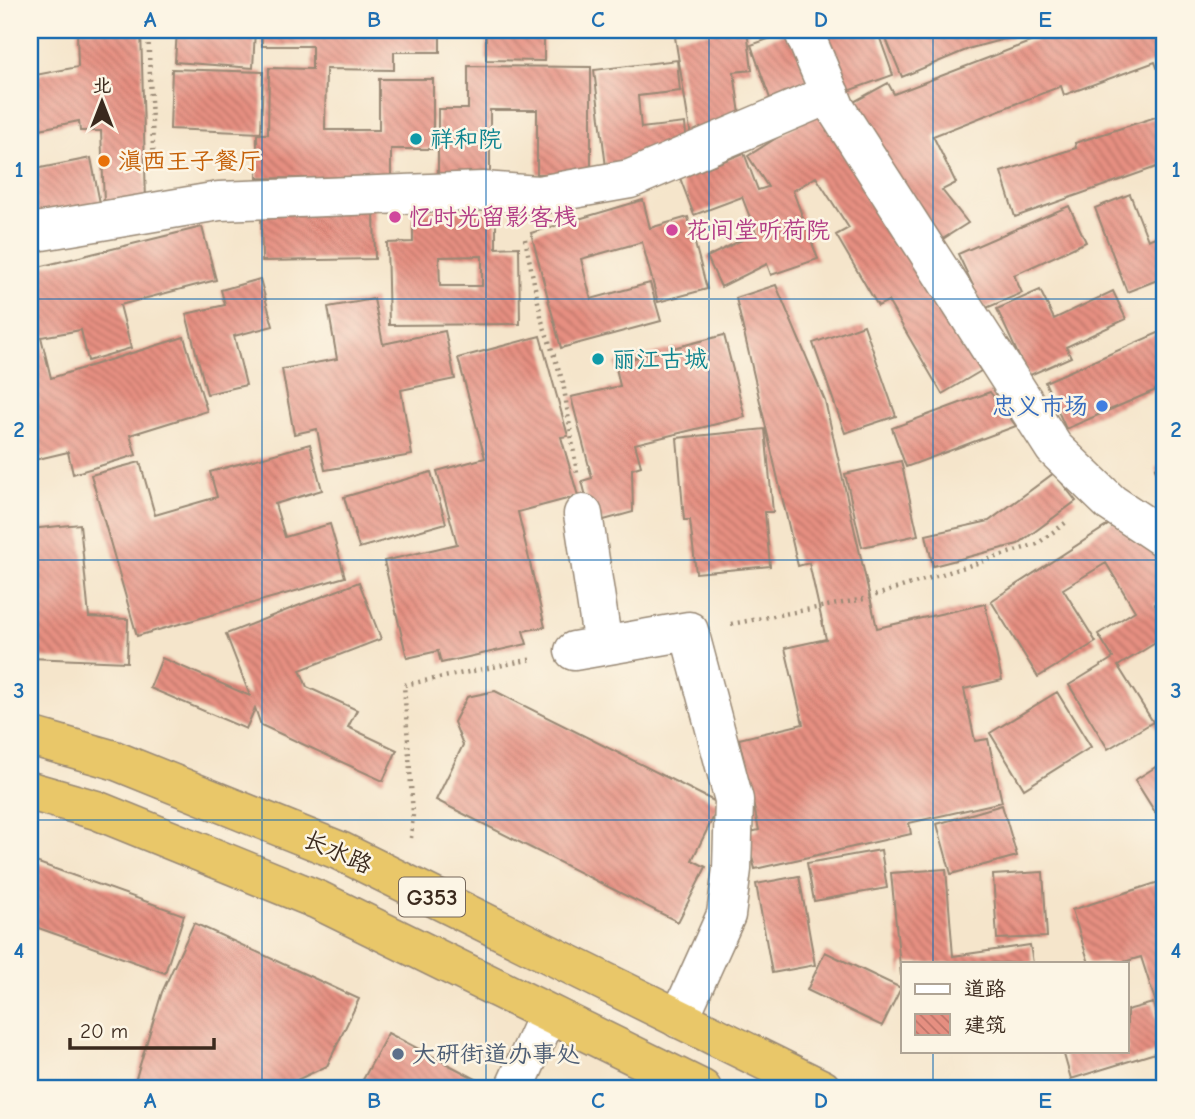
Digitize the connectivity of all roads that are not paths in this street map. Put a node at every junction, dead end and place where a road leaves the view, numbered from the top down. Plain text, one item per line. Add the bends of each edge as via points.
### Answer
1 (803, 30) edge
2 (830, 94) junction
3 (30, 233) edge
4 (583, 514) road end
5 (1165, 539) edge
6 (30, 736) edge
7 (30, 790) edge
8 (548, 1014) junction
9 (679, 1018) junction
10 (514, 1089) edge
11 (702, 1089) edge
12 (822, 1089) edge

1 - 2 street
2 - 3 street via 630,178 539,195 483,191 219,201
2 - 5 street via 1054,448 1101,495
4 - 9 street via 588,648 689,631 734,800 726,915
6 - 9 highway, 长水路 / G353 via 114,760 340,851
7 - 8 highway, G353 via 96,810 318,900
8 - 10 street
8 - 11 highway, G353
9 - 12 highway, 长水路 / G353

